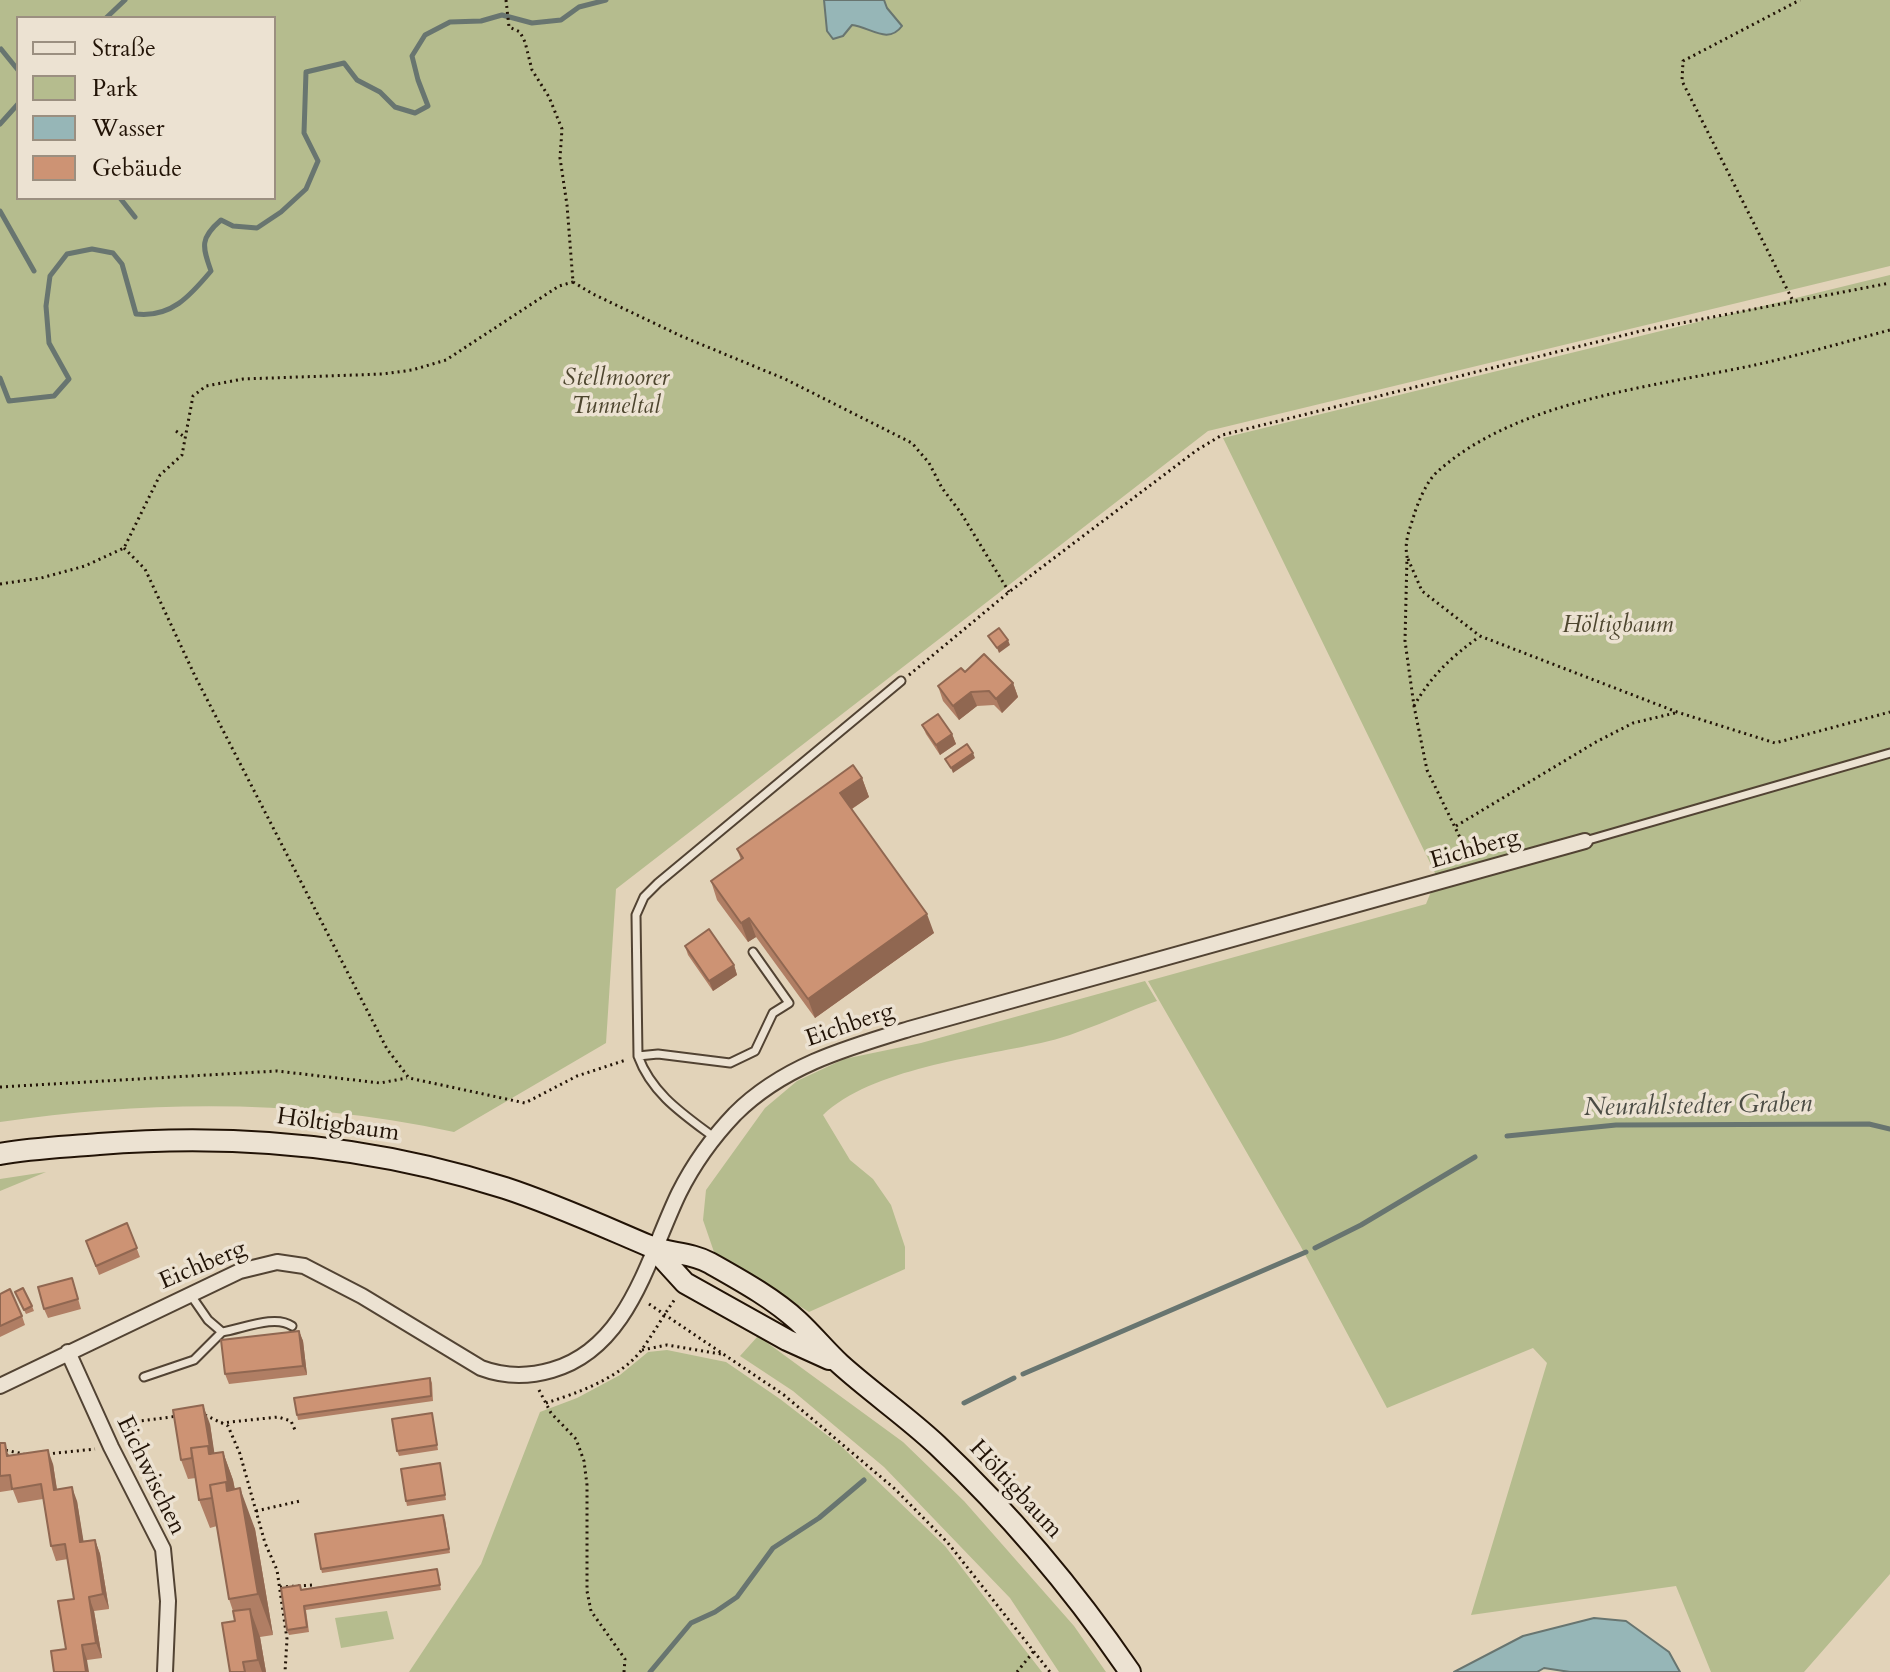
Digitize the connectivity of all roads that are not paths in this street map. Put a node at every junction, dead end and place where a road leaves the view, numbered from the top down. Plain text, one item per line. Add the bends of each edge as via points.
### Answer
1 (901, 681) road end
2 (1890, 753) edge
3 (1585, 841) joint
4 (753, 952) dead end
5 (638, 1056) junction
6 (715, 1138) junction
7 (0, 1154) edge
8 (654, 1249) junction
9 (190, 1294) junction
10 (292, 1326) dead end
11 (222, 1332) junction
12 (68, 1352) junction
13 (840, 1364) junction
14 (144, 1377) dead end
15 (0, 1386) edge
16 (165, 1672) edge
17 (1130, 1672) edge

1 - 5 lane via 644,897 636,915
2 - 3 lane, Eichberg
3 - 6 street, Eichberg via 846,1048 770,1085
4 - 5 lane via 789,1003 773,1013 755,1051 730,1063
5 - 6 lane via 646,1078
6 - 8 street, Eichberg via 690,1173
7 - 8 main road, Höltigbaum via 170,1140 334,1149 413,1163 503,1188
8 - 9 street, Eichberg via 610,1333 588,1354 562,1367 523,1376 465,1361 373,1302 289,1262 264,1263
8 - 13 main road, Höltigbaum via 685,1283
8 - 13 main road, Höltigbaum via 699,1257 725,1271 797,1320
9 - 11 lane
9 - 12 street, Eichberg
10 - 11 lane via 274,1321
11 - 14 lane via 194,1360
12 - 15 street, Eichberg
12 - 16 street, Eichwischen via 163,1549 168,1601
13 - 17 main road, Höltigbaum via 938,1446 1004,1515 1080,1603

